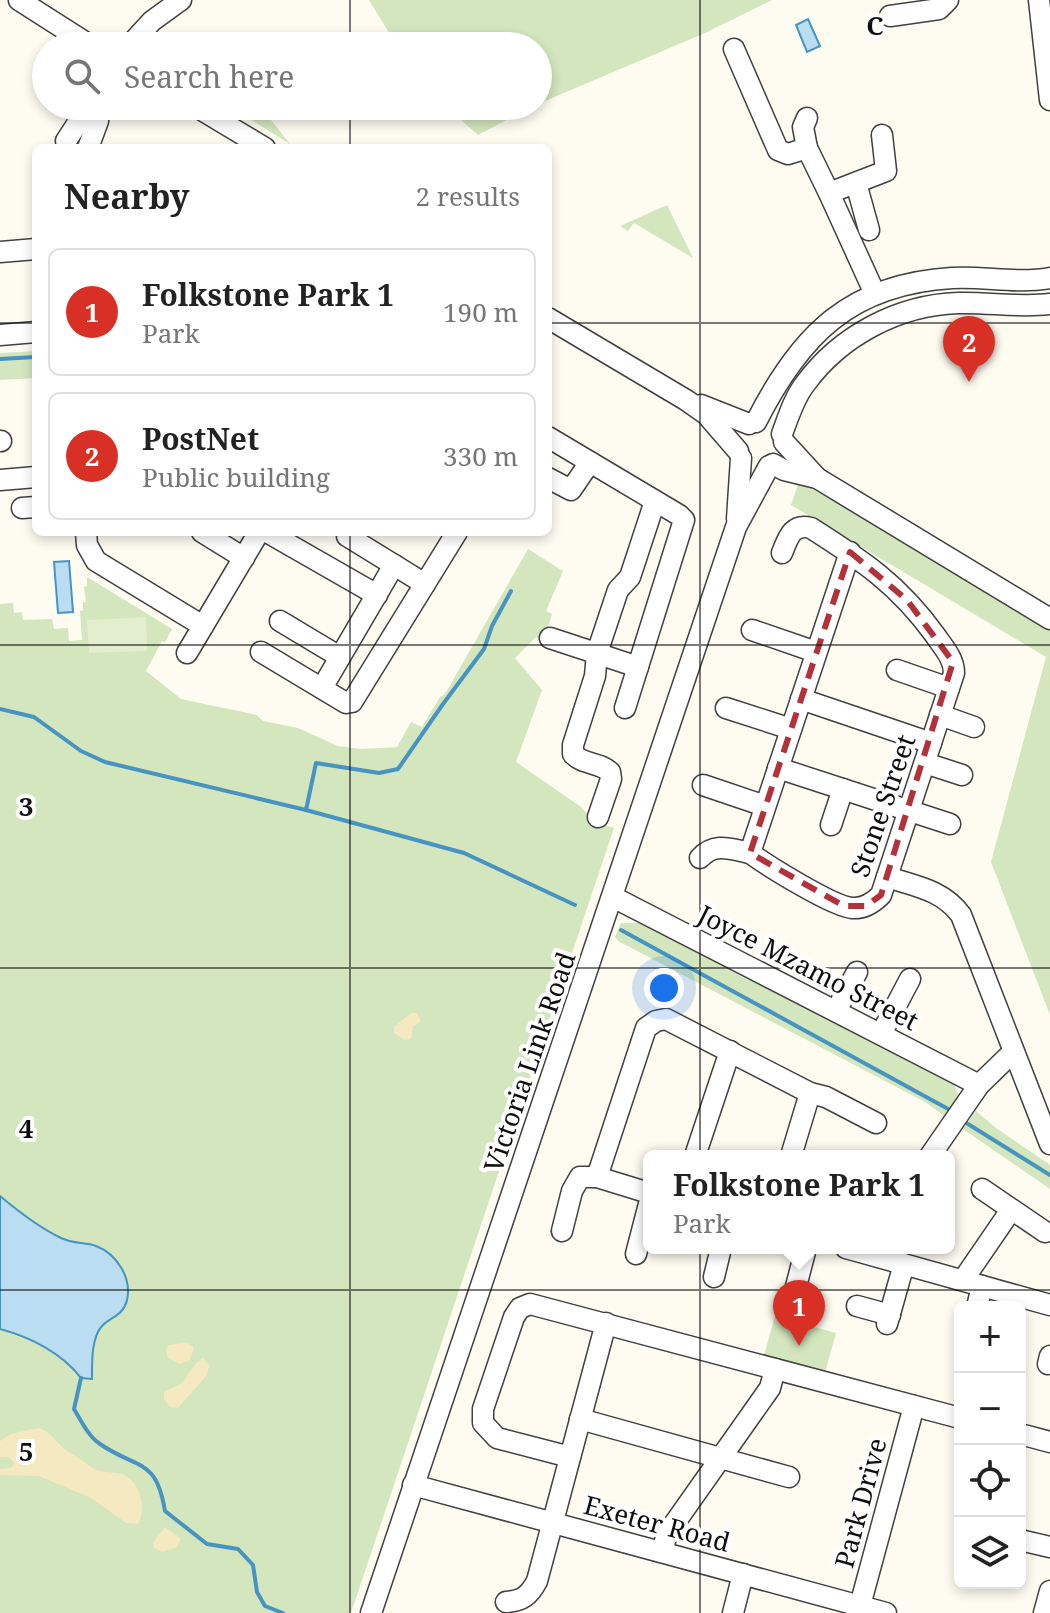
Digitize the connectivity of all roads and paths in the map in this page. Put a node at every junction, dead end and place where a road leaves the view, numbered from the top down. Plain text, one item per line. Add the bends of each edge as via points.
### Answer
1 (19, 0) edge
2 (181, 0) edge
3 (948, 0) edge
4 (1039, 0) edge
5 (890, 16) dead end
6 (152, 21) junction
7 (70, 32) edge
8 (142, 32) edge
9 (148, 32) edge
10 (734, 49) dead end
11 (1050, 100) edge
12 (807, 118) dead end
13 (82, 120) edge
14 (98, 120) edge
15 (218, 120) edge
16 (882, 135) dead end
17 (66, 141) dead end
18 (89, 144) edge
19 (258, 144) edge
20 (807, 148) junction
21 (856, 183) junction
22 (829, 193) junction
23 (869, 230) dead end
24 (32, 249) edge
25 (0, 252) edge
26 (1050, 278) edge
27 (875, 294) junction
28 (1050, 304) edge
29 (552, 320) edge
30 (32, 332) edge
31 (0, 335) edge
32 (686, 400) junction
33 (752, 423) junction
34 (783, 438) junction
35 (552, 439) edge
36 (740, 454) junction
37 (590, 462) junction
38 (771, 465) junction
39 (32, 477) edge
40 (817, 478) junction
41 (0, 480) edge
42 (552, 480) edge
43 (655, 501) junction
44 (736, 527) junction
45 (86, 536) edge
46 (215, 536) edge
47 (257, 536) edge
48 (274, 536) edge
49 (347, 536) dead end
50 (455, 536) edge
51 (850, 552) junction
52 (782, 553) dead end
53 (244, 558) junction
54 (394, 565) junction
55 (425, 584) junction
56 (377, 595) junction
57 (1050, 619) edge
58 (280, 621) dead end
59 (203, 626) junction
60 (752, 630) dead end
61 (550, 638) dead end
62 (261, 652) dead end
63 (816, 652) junction
64 (187, 653) dead end
65 (597, 653) junction
66 (340, 657) junction
67 (638, 667) junction
68 (897, 670) dead end
69 (322, 688) junction
70 (949, 688) junction
71 (801, 699) junction
72 (625, 708) dead end
73 (726, 708) dead end
74 (940, 715) junction
75 (974, 727) dead end
76 (791, 729) junction
77 (931, 743) junction
78 (925, 763) junction
79 (778, 768) junction
80 (962, 775) dead end
81 (703, 785) dead end
82 (843, 789) junction
83 (765, 806) junction
84 (909, 811) junction
85 (598, 817) dead end
86 (950, 824) dead end
87 (831, 825) dead end
88 (750, 853) junction
89 (700, 858) dead end
90 (887, 877) junction
91 (613, 897) junction
92 (857, 972) dead end
93 (910, 979) dead end
94 (836, 1011) junction
95 (881, 1034) junction
96 (730, 1051) junction
97 (1013, 1052) junction
98 (979, 1085) junction
99 (810, 1093) junction
100 (876, 1123) dead end
101 (1050, 1144) edge
102 (697, 1150) edge
103 (793, 1150) edge
104 (934, 1150) edge
105 (588, 1177) junction
106 (982, 1189) dead end
107 (643, 1191) edge
108 (1011, 1210) junction
109 (643, 1227) edge
110 (562, 1231) dead end
111 (1045, 1232) dead end
112 (636, 1254) dead end
113 (720, 1254) edge
114 (804, 1254) edge
115 (873, 1254) edge
116 (904, 1264) junction
117 (714, 1277) dead end
118 (973, 1283) junction
119 (793, 1298) dead end
120 (976, 1301) edge
121 (1050, 1305) edge
122 (857, 1306) dead end
123 (606, 1323) junction
124 (775, 1369) junction
125 (914, 1406) junction
126 (954, 1416) edge
127 (580, 1419) junction
128 (1026, 1436) edge
129 (1050, 1442) edge
130 (570, 1457) junction
131 (720, 1459) junction
132 (789, 1477) dead end
133 (413, 1485) junction
134 (552, 1523) junction
135 (1026, 1541) edge
136 (1050, 1547) edge
137 (662, 1552) junction
138 (743, 1574) junction
139 (1050, 1591) edge
140 (506, 1602) dead end
141 (859, 1609) edge
142 (371, 1613) edge
143 (733, 1613) edge
144 (886, 1613) edge
145 (1044, 1613) edge

1 - 7 street
2 - 6 street
3 - 5 street via 939,9
4 - 11 street
6 - 8 street
6 - 9 street
10 - 20 street via 778,150 788,154
12 - 20 street
13 - 17 street
14 - 18 street
15 - 19 street
16 - 21 street via 886,171
20 - 22 street
21 - 22 street
21 - 23 street
22 - 27 street
24 - 25 street
26 - 27 street via 929,280
27 - 33 street via 805,342
28 - 34 street via 920,307 866,329 821,364 803,386
29 - 32 street
30 - 31 street
32 - 33 street
32 - 36 street via 706,414
33 - 34 street via 771,423
33 - 36 street via 739,436
34 - 38 street via 780,457
34 - 40 street
35 - 37 street
36 - 38 street via 753,466
36 - 44 street, Victoria Link Road
37 - 42 street via 573,490
37 - 43 street
38 - 40 street
38 - 44 street, Victoria Link Road
39 - 41 street
40 - 57 street
43 - 65 street
43 - 67 street via 682,517 684,524
44 - 91 street, Victoria Link Road
45 - 59 street via 96,561
46 - 53 street
47 - 53 street
48 - 56 street
49 - 54 street
50 - 55 street
51 - 52 street, Stone Street via 803,526 789,534
51 - 63 street
51 - 70 street, Stone Street via 880,573 921,616 953,662
53 - 59 street
54 - 55 street
54 - 56 street
55 - 69 street via 355,701 346,703
56 - 66 street
58 - 66 street
59 - 64 street
60 - 63 street
61 - 65 street
62 - 69 street
63 - 71 street
65 - 67 street
65 - 85 street via 572,749 579,760 610,772
66 - 69 street
67 - 72 street
68 - 70 street
70 - 74 street, Stone Street
71 - 76 street
71 - 77 street
73 - 76 street
74 - 75 street
74 - 77 street, Stone Street
76 - 79 street
77 - 78 street, Stone Street
78 - 80 street
78 - 84 street, Stone Street
79 - 82 street
79 - 83 street
81 - 83 street
82 - 84 street
82 - 87 street
83 - 88 street
84 - 86 street
84 - 90 street, Stone Street
88 - 89 street via 717,847
88 - 90 street, Stone Street via 851,908 877,899
90 - 97 street via 953,903
91 - 94 street, Joyce Mzamo Street
91 - 133 street, Victoria Link Road
92 - 94 street
93 - 95 street
94 - 95 street, Joyce Mzamo Street
95 - 98 street, Joyce Mzamo Street
96 - 99 street
96 - 102 street
96 - 105 street via 666,1019 646,1028
97 - 98 street
97 - 101 street
98 - 104 street
99 - 100 street
99 - 103 street
105 - 107 street
105 - 110 street via 572,1191
106 - 108 street
108 - 111 street
108 - 118 street
109 - 112 street
113 - 117 street
114 - 119 street
115 - 116 street
116 - 118 street
116 - 122 street via 889,1320
118 - 120 street
118 - 121 street
123 - 124 street
123 - 127 street
123 - 130 street via 536,1304 520,1308 483,1409 483,1423 497,1438
124 - 125 street
124 - 131 street via 770,1388
125 - 126 street
125 - 141 street, Park Drive
127 - 130 street
127 - 131 street
128 - 129 street
130 - 134 street
131 - 132 street
131 - 137 street via 667,1534
133 - 134 street, Exeter Road
133 - 142 street, Victoria Link Road
134 - 137 street, Exeter Road
134 - 140 street via 531,1593
135 - 136 street
137 - 138 street, Exeter Road
138 - 141 street, Exeter Road
138 - 143 street
139 - 145 street
141 - 144 street, Exeter Road

